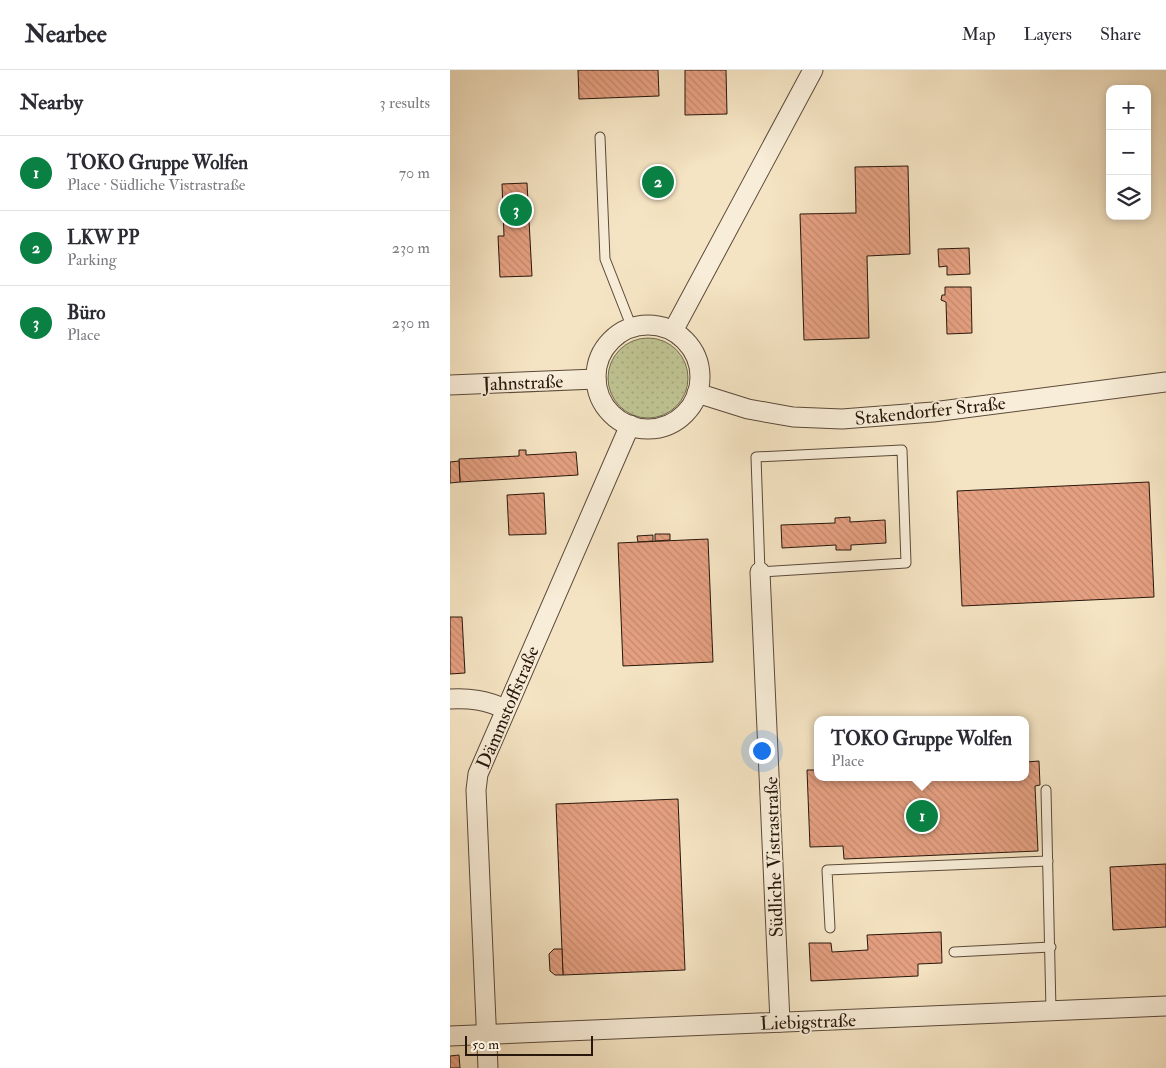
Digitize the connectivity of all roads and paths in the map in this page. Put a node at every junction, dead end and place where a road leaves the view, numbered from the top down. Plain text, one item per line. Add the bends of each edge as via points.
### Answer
1 (813, 70) edge
2 (600, 137) dead end
3 (632, 328) junction
4 (672, 332) junction
5 (596, 379) junction
6 (1166, 382) edge
7 (450, 385) edge
8 (697, 393) junction
9 (630, 425) junction
10 (760, 572) junction
11 (450, 699) edge
12 (505, 709) junction
13 (1046, 790) dead end
14 (1048, 861) junction
15 (830, 928) dead end
16 (1050, 947) junction
17 (954, 952) dead end
18 (1166, 1006) edge
19 (1051, 1010) junction
20 (780, 1022) junction
21 (486, 1034) junction
22 (450, 1036) edge
23 (488, 1068) edge

1 - 4 street
2 - 3 lane via 605,259
3 - 4 street via 652,326
3 - 5 street via 605,347
4 - 8 street via 688,344 698,362
5 - 7 street, Jahnstraße
5 - 9 street via 606,407
6 - 8 street, Stakendorfer Straße via 934,412 842,418 785,416 748,409
8 - 9 street via 682,416 666,425 648,429
9 - 12 street, Dämmstoffstraße
10 - 10 lane, Südliche Vistrastraße via 756,457 902,450 906,563
10 - 20 street, Südliche Vistrastraße
11 - 12 street via 471,698
12 - 21 street, Dämmstoffstraße via 482,761 476,790
13 - 14 lane
14 - 15 lane via 827,870
14 - 16 lane
16 - 17 lane
16 - 19 lane
18 - 19 street, Liebigstraße
19 - 20 street, Liebigstraße
20 - 21 street, Liebigstraße
21 - 22 street, Liebigstraße
21 - 23 street, Dämmstoffstraße

